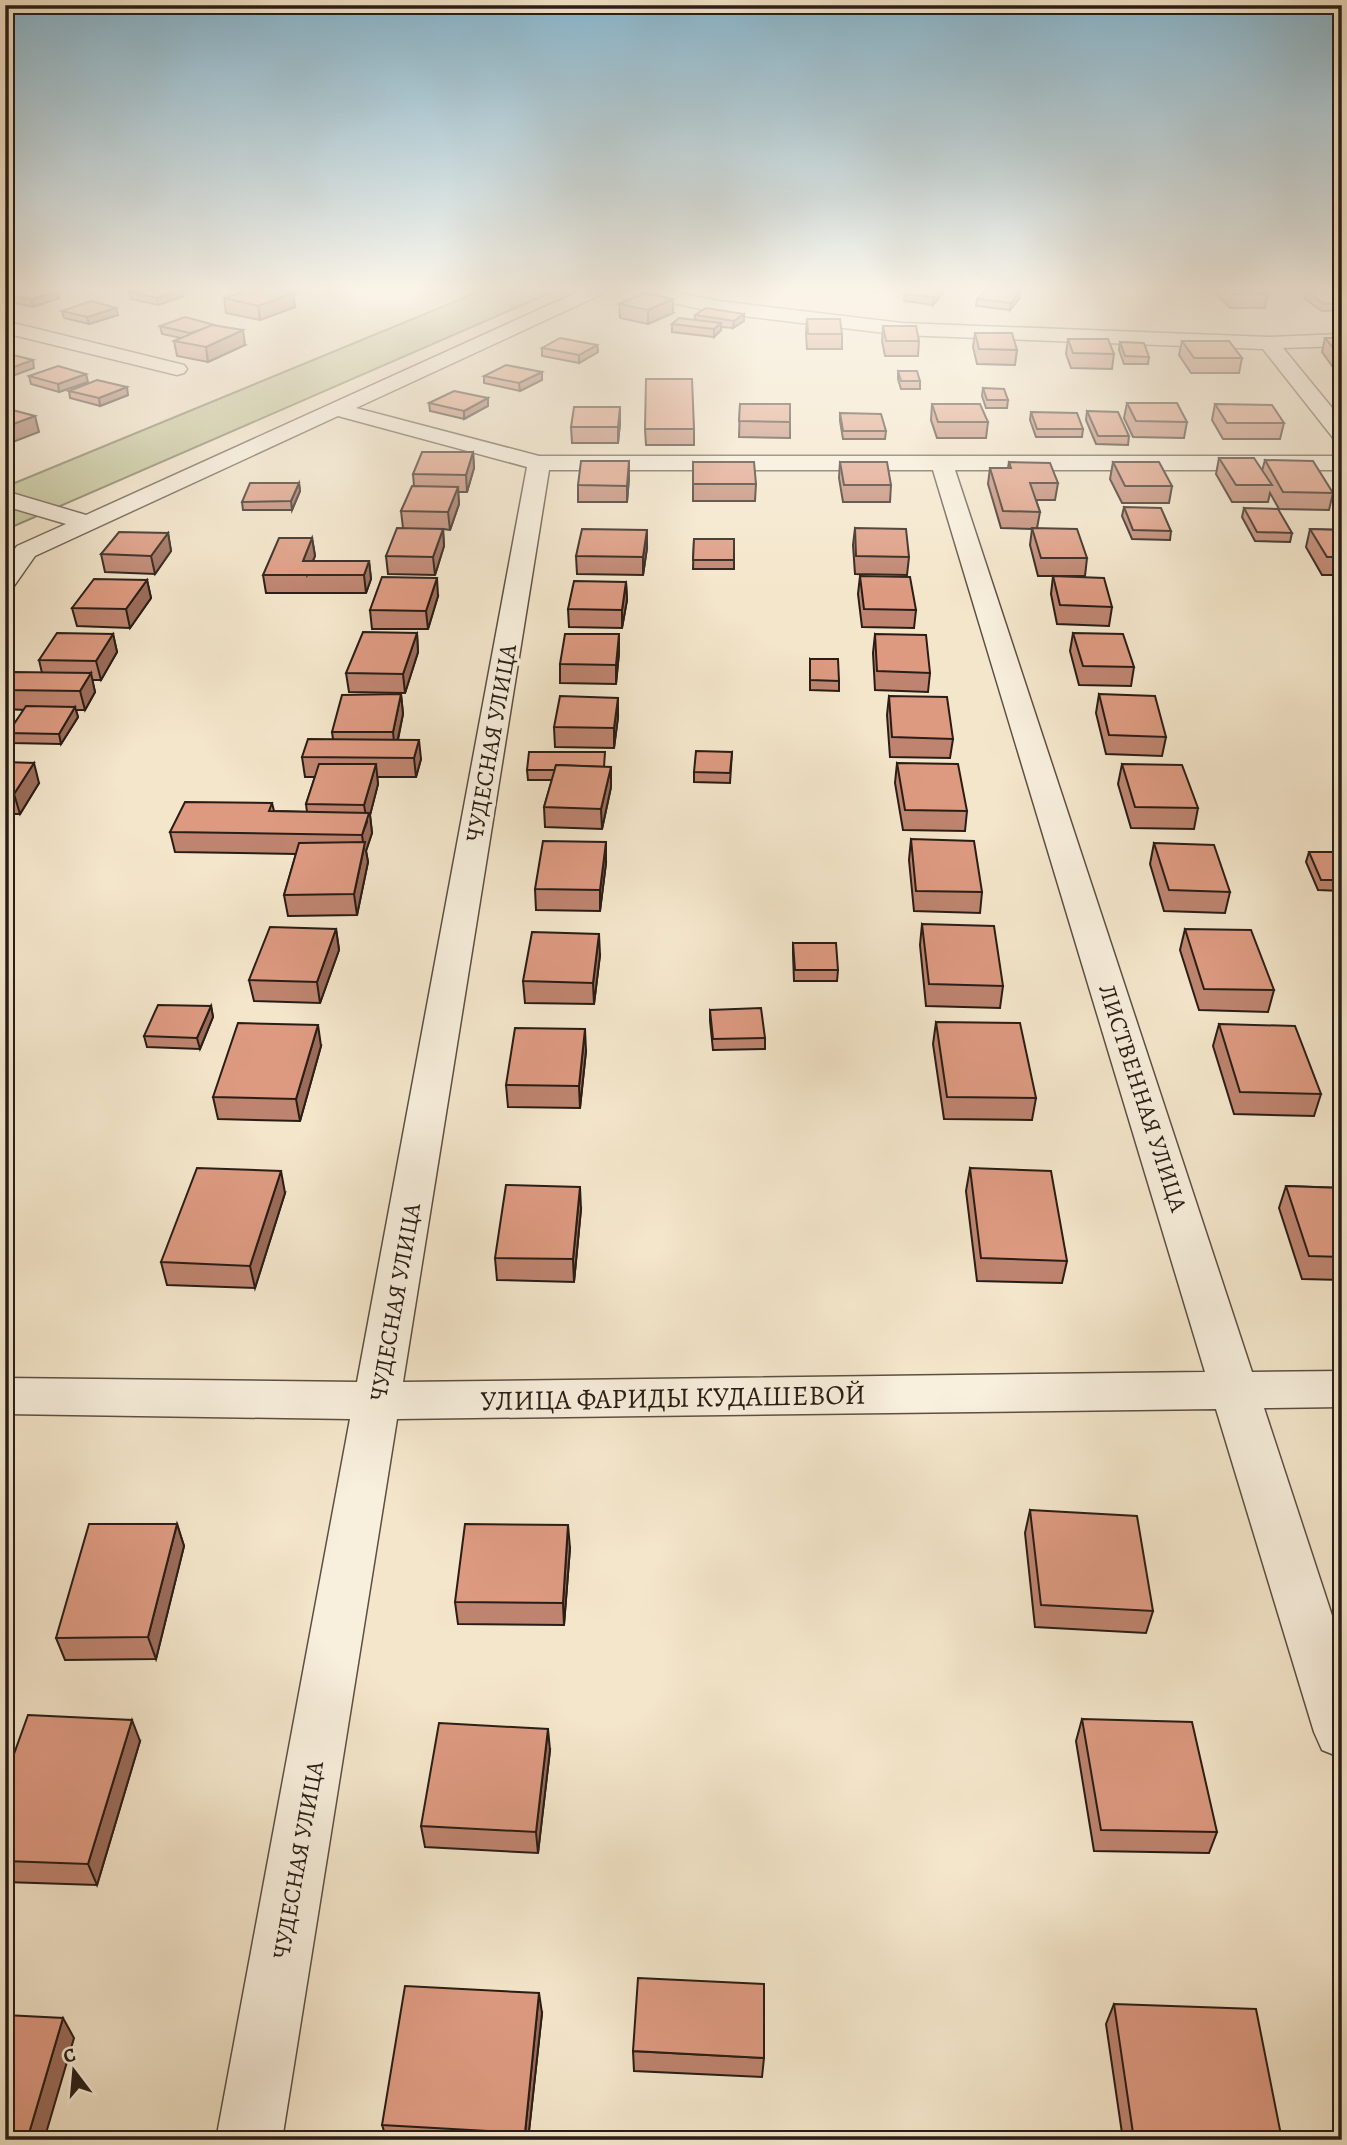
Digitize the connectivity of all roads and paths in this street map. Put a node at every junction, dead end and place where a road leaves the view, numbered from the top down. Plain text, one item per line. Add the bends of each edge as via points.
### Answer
1 (377, 390) edge
2 (1307, 390) edge
3 (336, 409) junction
4 (1342, 434) edge
5 (539, 463) junction
6 (943, 463) junction
7 (1342, 463) edge
8 (5, 498) edge
9 (88, 523) junction
10 (16, 556) edge
11 (5, 581) edge
12 (1342, 1389) edge
13 (1236, 1390) junction
14 (5, 1396) edge
15 (378, 1401) junction
16 (1342, 1732) edge
17 (249, 2140) edge

1 - 3 street
2 - 4 street
3 - 5 street
3 - 9 street
5 - 6 street
5 - 15 street, ЧУДЕСНАЯ УЛИЦА
6 - 7 street
6 - 13 street, ЛИСТВЕННАЯ УЛИЦА
8 - 9 street
9 - 10 street
10 - 11 street
12 - 13 street, УЛИЦА ФАРИДЫ КУДАШЕВОЙ
13 - 15 street, УЛИЦА ФАРИДЫ КУДАШЕВОЙ
13 - 16 street, ЛИСТВЕННАЯ УЛИЦА
14 - 15 street, УЛИЦА ФАРИДЫ КУДАШЕВОЙ
15 - 17 street, ЧУДЕСНАЯ УЛИЦА

